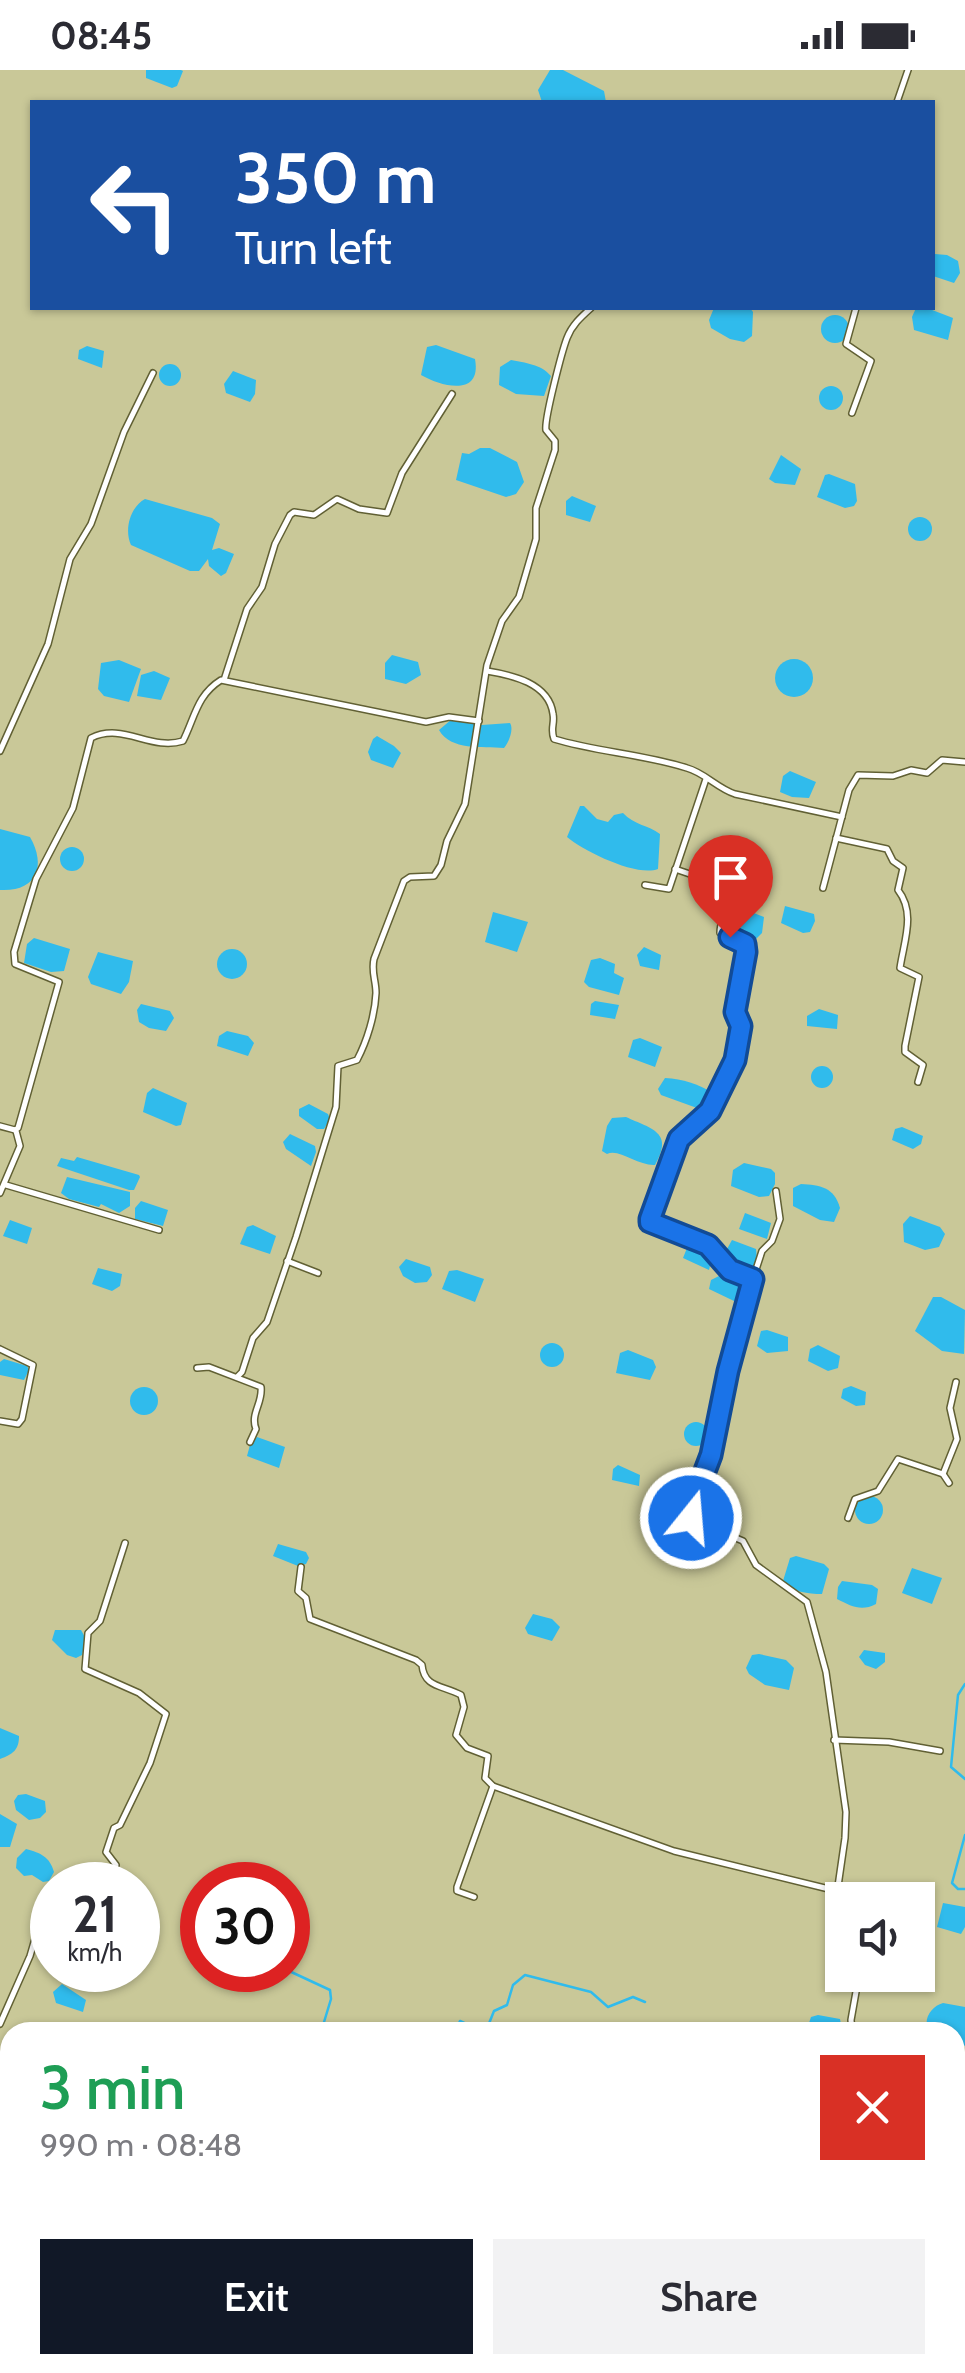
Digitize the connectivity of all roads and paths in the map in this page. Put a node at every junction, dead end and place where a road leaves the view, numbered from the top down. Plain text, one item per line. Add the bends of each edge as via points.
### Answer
1 (908, 70) edge
2 (898, 100) edge
3 (589, 310) edge
4 (855, 310) edge
5 (153, 372) dead end
6 (452, 394) dead end
7 (852, 414) dead end
8 (486, 671) junction
9 (224, 680) junction
10 (478, 721) junction
11 (0, 752) edge
12 (965, 762) edge
13 (706, 779) junction
14 (842, 817) junction
15 (836, 838) junction
16 (676, 869) junction
17 (645, 885) dead end
18 (823, 888) dead end
19 (918, 1082) dead end
20 (0, 1126) edge
21 (16, 1130) junction
22 (6, 1185) junction
23 (776, 1191) dead end
24 (0, 1193) edge
25 (159, 1230) dead end
26 (288, 1260) junction
27 (318, 1273) dead end
28 (753, 1279) junction
29 (0, 1349) edge
30 (197, 1368) dead end
31 (237, 1377) junction
32 (956, 1382) dead end
33 (0, 1421) edge
34 (250, 1442) dead end
35 (943, 1474) junction
36 (948, 1482) dead end
37 (848, 1518) dead end
38 (125, 1543) dead end
39 (301, 1567) dead end
40 (834, 1740) junction
41 (940, 1752) dead end
42 (493, 1786) junction
43 (114, 1862) edge
44 (839, 1882) edge
45 (825, 1888) edge
46 (474, 1897) dead end
47 (30, 1956) edge
48 (857, 1992) edge
49 (1, 2022) edge
50 (853, 2022) edge

1 - 2 street
3 - 8 street via 564,348 544,421 555,450 536,508 536,538
4 - 7 street via 846,344 871,361
5 - 11 street via 70,559 48,644
6 - 9 street via 402,473 386,513 337,498 314,515 290,515 262,588 246,610
8 - 10 street
8 - 13 street via 534,684 554,714 554,739 661,760
9 - 10 street via 426,722
9 - 21 street via 206,689 182,740 154,743 117,732 91,738 73,808 36,879 14,952 16,964 59,982
10 - 26 street via 465,804 440,869 404,881 380,940 370,1022 358,1058 338,1066 336,1106
12 - 14 street via 942,760 927,773 858,774
13 - 14 street via 735,794
13 - 16 street
14 - 15 street
15 - 18 street
15 - 19 street via 887,849 903,868 898,890 909,932 900,968 919,977 904,1046 923,1065
16 - 17 street via 669,889
16 - 28 street via 728,887 720,933 745,944 735,1012 741,1026 735,1060 710,1111 679,1139 650,1222 708,1245 730,1270
20 - 21 street
21 - 22 street via 20,1146
22 - 24 street
22 - 25 street
23 - 28 street via 780,1218
26 - 27 street
26 - 31 street via 267,1322
28 - 40 street via 711,1455 690,1514 743,1541 756,1565 807,1602 826,1672
29 - 33 street via 33,1365 22,1419
30 - 31 street
31 - 34 street via 262,1390
32 - 35 street via 950,1408 956,1439
35 - 36 street
35 - 37 street via 898,1458 878,1491 855,1499
38 - 43 street via 100,1620 88,1632 86,1668 139,1692 166,1714 143,1779 114,1828 106,1852
39 - 42 street via 298,1591 310,1619 416,1660 428,1683 461,1694 456,1735 488,1756 485,1778
40 - 41 street
40 - 44 street via 846,1812
42 - 45 street via 674,1851
42 - 46 street via 457,1886
47 - 49 street
48 - 50 street

